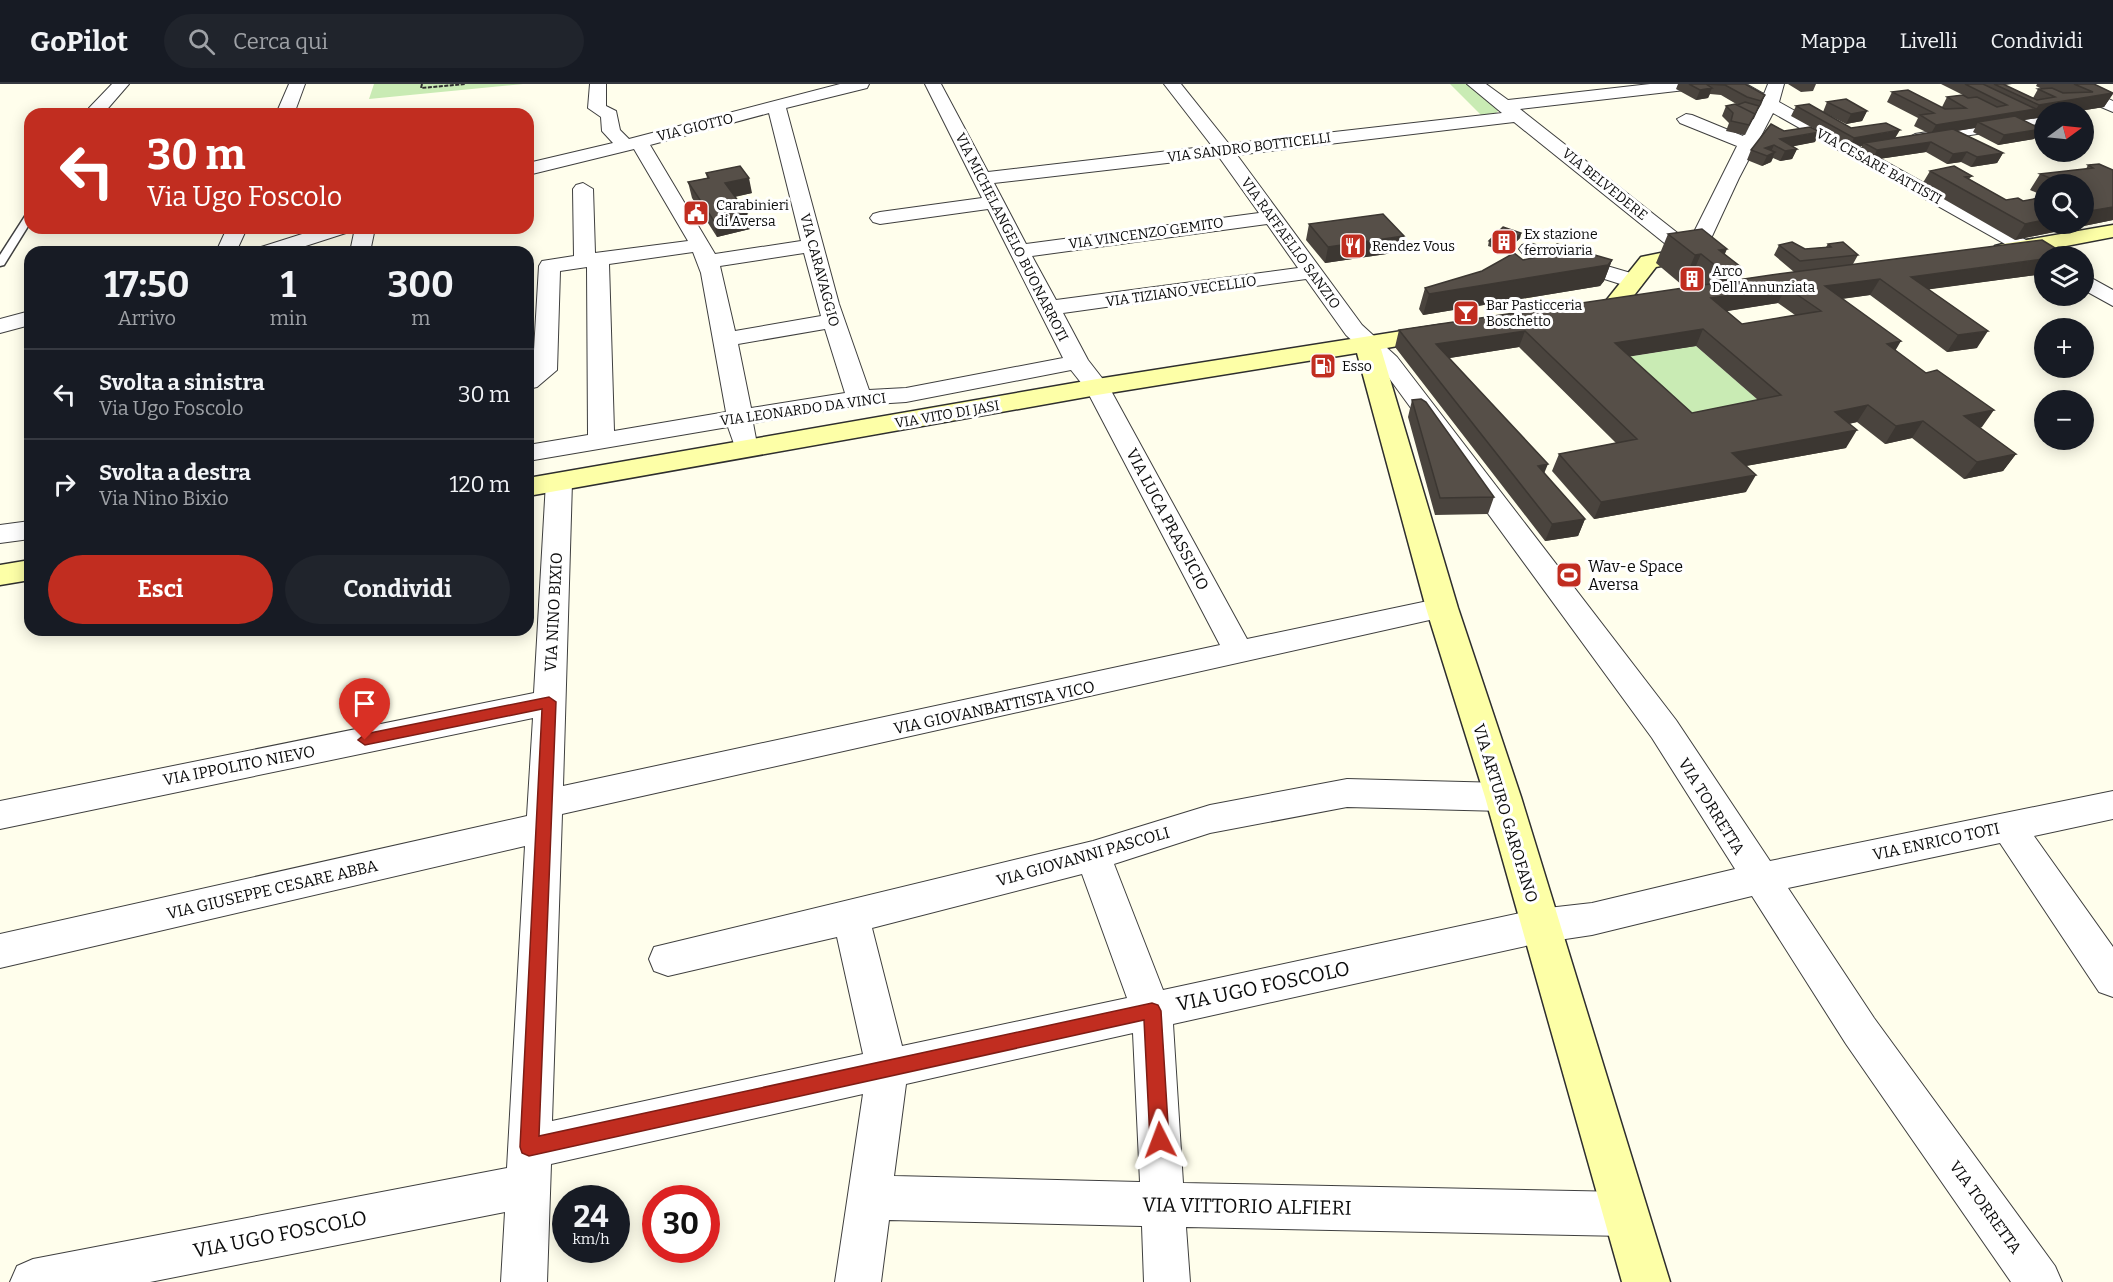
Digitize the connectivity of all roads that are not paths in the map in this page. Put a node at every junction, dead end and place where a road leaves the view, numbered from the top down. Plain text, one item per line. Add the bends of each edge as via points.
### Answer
1 (121, 84) edge
2 (297, 84) edge
3 (598, 84) edge
4 (861, 84) edge
5 (933, 84) edge
6 (1172, 84) edge
7 (1475, 84) edge
8 (1566, 84) edge
9 (1694, 84) edge
10 (1734, 84) edge
11 (1776, 84) edge
12 (2062, 84) edge
13 (1586, 98) junction
14 (776, 105) junction
15 (1768, 105) junction
16 (99, 108) edge
17 (287, 108) edge
18 (2113, 108) edge
19 (1511, 111) junction
20 (2094, 111) edge
21 (1686, 119) dead end
22 (2034, 120) edge
23 (631, 143) junction
24 (1747, 144) junction
25 (1224, 150) junction
26 (1850, 150) junction
27 (534, 167) edge
28 (981, 179) junction
29 (582, 189) dead end
30 (994, 202) junction
31 (1271, 217) junction
32 (880, 218) dead end
33 (24, 225) edge
34 (2113, 231) edge
35 (323, 234) edge
36 (284, 246) edge
37 (813, 246) junction
38 (2060, 246) edge
39 (1529, 249) dead end
40 (1020, 251) junction
41 (2034, 252) edge
42 (704, 253) junction
43 (2034, 253) edge
44 (1690, 254) junction
45 (1979, 254) edge
46 (591, 260) junction
47 (0, 263) edge
48 (1313, 272) junction
49 (1716, 274) edge
50 (2094, 287) edge
51 (1640, 290) junction
52 (2113, 299) edge
53 (1606, 304) edge
54 (1049, 308) junction
55 (831, 312) junction
56 (24, 320) edge
57 (537, 320) edge
58 (0, 326) edge
59 (1461, 329) edge
60 (724, 330) junction
61 (1367, 344) junction
62 (1077, 362) junction
63 (534, 378) edge
64 (1097, 387) junction
65 (1398, 395) junction
66 (859, 398) junction
67 (740, 418) junction
68 (600, 441) junction
69 (744, 451) junction
70 (534, 452) edge
71 (544, 484) edge
72 (24, 531) edge
73 (0, 534) edge
74 (24, 571) edge
75 (0, 575) edge
76 (1442, 608) junction
77 (1239, 652) junction
78 (549, 702) junction
79 (1503, 797) junction
80 (2113, 805) edge
81 (0, 815) edge
82 (544, 816) junction
83 (2008, 826) junction
84 (1093, 856) junction
85 (1759, 879) junction
86 (851, 917) junction
87 (1539, 926) junction
88 (0, 951) edge
89 (668, 959) dead end
90 (2113, 979) edge
91 (1152, 1011) junction
92 (886, 1069) junction
93 (528, 1166) junction
94 (869, 1198) junction
95 (1163, 1204) junction
96 (1625, 1214) junction
97 (45, 1281) edge
98 (524, 1282) edge
99 (858, 1282) edge
100 (1167, 1282) edge
101 (1646, 1282) edge
102 (2039, 1282) edge

1 - 16 street
2 - 17 street
3 - 23 street via 597,108 610,115 611,131
4 - 14 street, VIA GIOTTO
5 - 28 street, VIA MICHELANGELO BUONARROTI
6 - 25 street, VIA RAFFAELLO SANZIO
7 - 19 street, VIA BELVEDERE
8 - 13 street
9 - 13 street, VIA SANDRO BOTTICELLI
10 - 15 street, VIA CESARE BATTISTI
11 - 15 street
12 - 18 street
13 - 19 street, VIA SANDRO BOTTICELLI
14 - 23 street, VIA GIOTTO
14 - 37 street, VIA CARAVAGGIO
15 - 24 street
15 - 26 street, VIA CESARE BATTISTI
18 - 20 street
19 - 25 street, VIA SANDRO BOTTICELLI
19 - 44 street, VIA BELVEDERE
21 - 24 street
22 - 26 street
23 - 27 street, VIA GIOTTO
23 - 42 street
24 - 44 street
25 - 28 street, VIA SANDRO BOTTICELLI
25 - 31 street, VIA RAFFAELLO SANZIO
26 - 41 street, VIA CESARE BATTISTI
28 - 30 street, VIA MICHELANGELO BUONARROTI
29 - 46 street
30 - 32 street
30 - 40 street, VIA MICHELANGELO BUONARROTI
31 - 40 street, VIA VINCENZO GEMITO
31 - 48 street, VIA RAFFAELLO SANZIO
33 - 47 lane
34 - 38 street
35 - 36 street
37 - 42 street
37 - 55 street, VIA CARAVAGGIO
39 - 51 street
40 - 54 street, VIA MICHELANGELO BUONARROTI
42 - 46 street
42 - 60 street
43 - 45 street
44 - 49 street, VIA BELVEDERE
44 - 51 street via 1649,262
46 - 57 street via 550,266
46 - 68 street
48 - 54 street, VIA TIZIANO VECELLIO
48 - 61 street, VIA RAFFAELLO SANZIO
50 - 52 street
51 - 53 street
54 - 62 street, VIA MICHELANGELO BUONARROTI
55 - 60 street
55 - 66 street, VIA CARAVAGGIO
56 - 58 street
57 - 63 street via 545,370
59 - 61 street, VIA VITO DI JASI
60 - 67 street
61 - 64 street, VIA VITO DI JASI
61 - 65 street, VIA ARTURO GAROFANO
62 - 64 street, VIA MICHELANGELO BUONARROTI
62 - 66 street, VIA LEONARDO DA VINCI via 906,395
64 - 69 street, VIA VITO DI JASI
64 - 77 street, VIA LUCA PRASSICIO
65 - 76 street, VIA ARTURO GAROFANO
65 - 85 street, VIA TORRETTA via 1664,729
66 - 67 street, VIA LEONARDO DA VINCI
67 - 68 street, VIA LEONARDO DA VINCI
67 - 69 street
68 - 70 street, VIA LEONARDO DA VINCI
69 - 71 street, VIA VITO DI JASI
71 - 78 street, VIA NINO BIXIO
72 - 73 street
74 - 75 street
76 - 77 street, VIA GIOVANBATTISTA VICO
76 - 79 street, VIA ARTURO GAROFANO
77 - 82 street, VIA GIOVANBATTISTA VICO
78 - 81 street, VIA IPPOLITO NIEVO
78 - 82 street, VIA NINO BIXIO
79 - 84 street, VIA GIOVANNI PASCOLI via 1347,793 1210,819
79 - 87 street, VIA ARTURO GAROFANO
80 - 83 street, VIA ENRICO TOTI
82 - 88 street, VIA GIUSEPPE CESARE ABBA
82 - 93 street, VIA NINO BIXIO
83 - 85 street, VIA ENRICO TOTI
83 - 90 street
84 - 86 street, VIA GIOVANNI PASCOLI
84 - 91 street
85 - 87 street, VIA ENRICO TOTI via 1592,919
85 - 102 street, VIA TORRETTA via 1860,1031
86 - 89 street, VIA GIOVANNI PASCOLI
86 - 92 street
87 - 91 street, VIA UGO FOSCOLO
87 - 96 street, VIA ARTURO GAROFANO
91 - 92 street, VIA UGO FOSCOLO
91 - 95 street
92 - 93 street, VIA UGO FOSCOLO
92 - 94 street
93 - 97 street, VIA UGO FOSCOLO
93 - 98 street, VIA NINO BIXIO
94 - 95 street, VIA VITTORIO ALFIERI
94 - 99 street
95 - 96 street, VIA VITTORIO ALFIERI
95 - 100 street
96 - 101 street, VIA ARTURO GAROFANO

